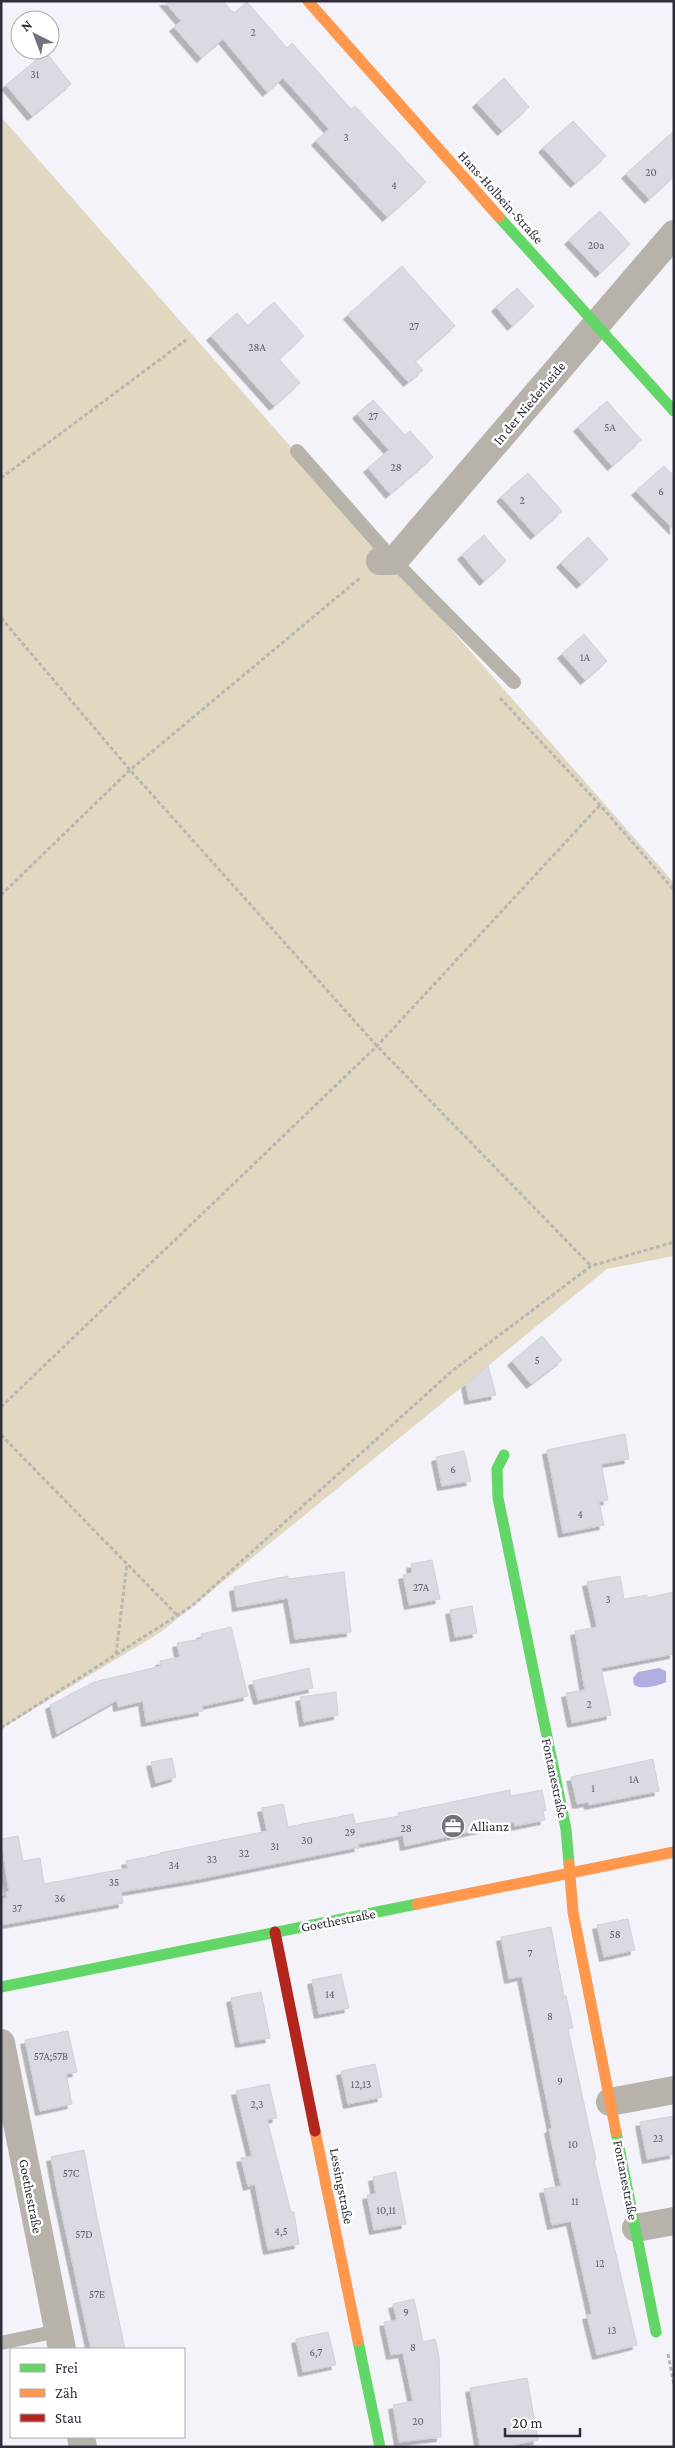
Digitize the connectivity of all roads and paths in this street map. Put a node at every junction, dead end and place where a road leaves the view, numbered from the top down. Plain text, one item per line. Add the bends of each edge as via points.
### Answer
1 (308, 1) edge
2 (674, 234) edge
3 (594, 325) junction
4 (186, 340) dead end
5 (674, 411) edge
6 (297, 451) dead end
7 (1, 478) edge
8 (387, 561) junction
9 (1, 618) edge
10 (514, 682) joint
11 (130, 770) junction
12 (600, 805) junction
13 (674, 890) edge
14 (1, 895) edge
15 (377, 1046) junction
16 (674, 1242) edge
17 (591, 1266) junction
18 (1, 1407) edge
19 (1, 1435) edge
20 (504, 1455) dead end
21 (127, 1564) junction
22 (177, 1615) junction
23 (116, 1654) junction
24 (1, 1728) edge
25 (674, 1852) edge
26 (568, 1873) junction
27 (275, 1932) junction
28 (1, 1987) edge
29 (1, 2043) edge
30 (674, 2090) edge
31 (610, 2102) junction
32 (674, 2221) edge
33 (636, 2228) junction
34 (656, 2332) dead end
35 (60, 2340) edge
36 (1, 2344) edge
37 (380, 2447) edge

1 - 3 street, Hans-Holbein-Straße
2 - 3 street, In der Niederheide
3 - 5 street, Hans-Holbein-Straße
3 - 8 street, In der Niederheide
4 - 7 path
6 - 8 lane
8 - 10 lane
8 - 11 path
9 - 11 path
10 - 12 path via 499,697
11 - 14 path
11 - 15 path
12 - 13 path
12 - 15 path
15 - 17 path
15 - 18 path
16 - 17 path
17 - 22 path via 452,1371 192,1606
19 - 21 path
20 - 26 street, Fontanestraße via 497,1469 498,1498 566,1829
21 - 22 path
21 - 23 path
22 - 23 path
23 - 24 path
25 - 26 street, Goethestraße
26 - 27 street, Goethestraße
26 - 31 street, Fontanestraße via 572,1912
27 - 28 street, Goethestraße
27 - 37 street, Lessingstraße
29 - 35 street, Goethestraße
30 - 31 street
31 - 33 street, Fontanestraße
32 - 33 street, Fontanestraße
33 - 34 street, Fontanestraße
35 - 36 lane

